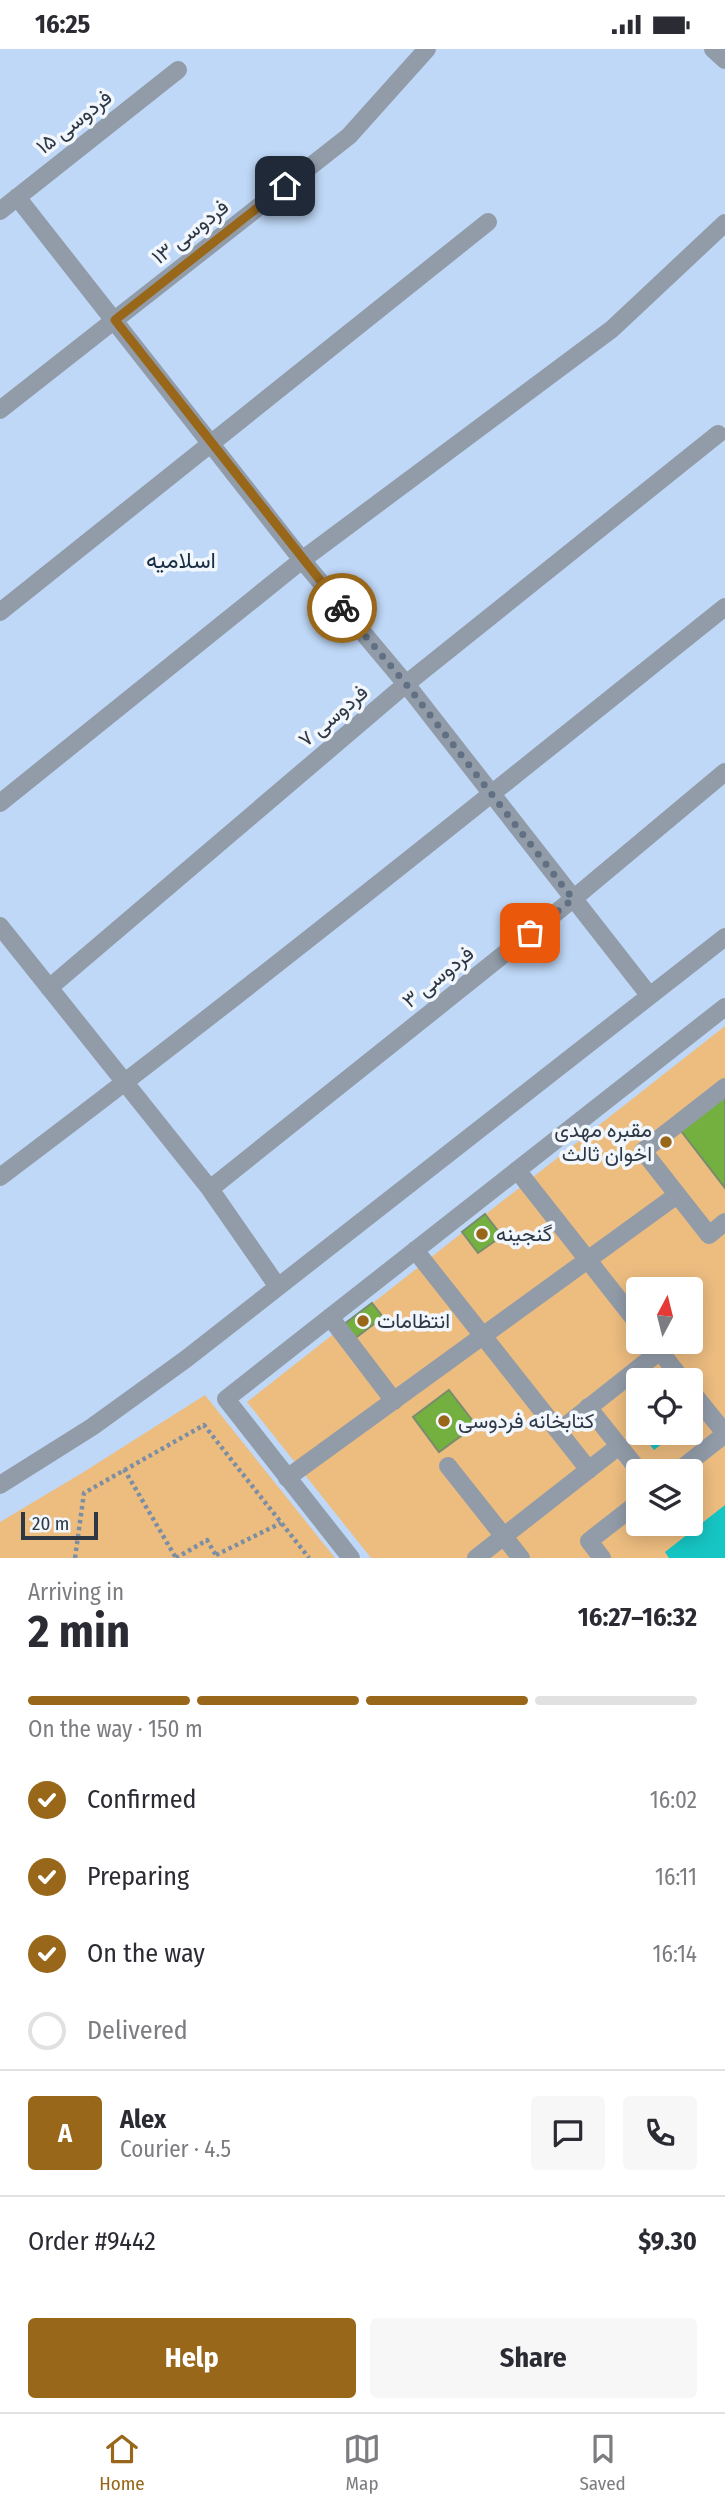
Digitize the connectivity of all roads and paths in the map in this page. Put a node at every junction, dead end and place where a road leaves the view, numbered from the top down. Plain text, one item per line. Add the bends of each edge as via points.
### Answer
1 (427, 49) edge
2 (713, 49) edge
3 (725, 60) edge
4 (178, 70) dead end
5 (18, 197) junction
6 (0, 211) edge
7 (488, 222) dead end
8 (725, 223) edge
9 (115, 320) junction
10 (0, 410) edge
11 (718, 434) dead end
12 (210, 443) junction
13 (302, 560) junction
14 (725, 607) edge
15 (0, 612) edge
16 (406, 684) junction
17 (725, 772) edge
18 (491, 795) junction
19 (0, 803) edge
20 (573, 899) junction
21 (0, 926) edge
22 (725, 937) edge
23 (49, 988) junction
24 (649, 995) junction
25 (725, 1007) edge
26 (125, 1083) junction
27 (725, 1087) edge
28 (517, 1170) junction
29 (0, 1177) edge
30 (210, 1189) junction
31 (677, 1195) junction
32 (725, 1222) edge
33 (415, 1250) junction
34 (588, 1260) junction
35 (278, 1287) junction
36 (626, 1308) edge
37 (330, 1317) junction
38 (483, 1336) junction
39 (647, 1355) edge
40 (394, 1401) junction
41 (703, 1406) edge
42 (589, 1407) junction
43 (559, 1431) junction
44 (725, 1434) edge
45 (619, 1446) junction
46 (630, 1459) edge
47 (693, 1459) edge
48 (448, 1466) dead end
49 (124, 1469) junction
50 (589, 1469) junction
51 (287, 1478) junction
52 (0, 1485) edge
53 (626, 1511) edge
54 (281, 1523) junction
55 (504, 1536) junction
56 (217, 1557) edge
57 (75, 1558) edge
58 (176, 1558) edge
59 (309, 1558) edge
60 (352, 1558) edge
61 (476, 1558) edge
62 (521, 1558) edge
63 (603, 1558) edge

1 - 9 street, فردوسی ۱۳ via 349,136
2 - 3 street
4 - 5 street, فردوسی ۱۵
5 - 6 street, فردوسی ۱۵
5 - 9 street
7 - 12 street
8 - 13 street via 612,329
9 - 10 street, فردوسی ۱۳
9 - 12 street
11 - 16 street, فردوسی ۷
12 - 13 street
12 - 15 street
13 - 16 street
13 - 19 street
14 - 18 street
16 - 18 street
16 - 23 street, فردوسی ۷
17 - 20 street, فردوسی ۳
18 - 20 street
18 - 26 street
20 - 24 street
20 - 30 street, فردوسی ۳
21 - 23 street
22 - 24 street
23 - 26 street
24 - 35 street
25 - 28 street
26 - 29 street
26 - 30 street
27 - 31 street via 643,1151
28 - 33 street
28 - 34 street
30 - 35 street
31 - 32 street via 709,1235
31 - 34 street
33 - 37 street
33 - 38 street
34 - 36 street
34 - 38 street
35 - 52 street via 92,1427
37 - 40 street
37 - 51 street via 226,1399
38 - 40 street
38 - 43 street
39 - 42 street
40 - 51 street
41 - 44 street
42 - 43 street
42 - 45 street
43 - 50 street
44 - 47 street
45 - 46 street
45 - 50 street
48 - 55 street
49 - 54 path via 204,1425
49 - 57 path via 84,1493
49 - 58 path
50 - 55 street
51 - 60 street
53 - 63 street via 589,1541
54 - 56 path
54 - 59 path
55 - 61 street
55 - 62 street
56 - 58 path via 207,1540

